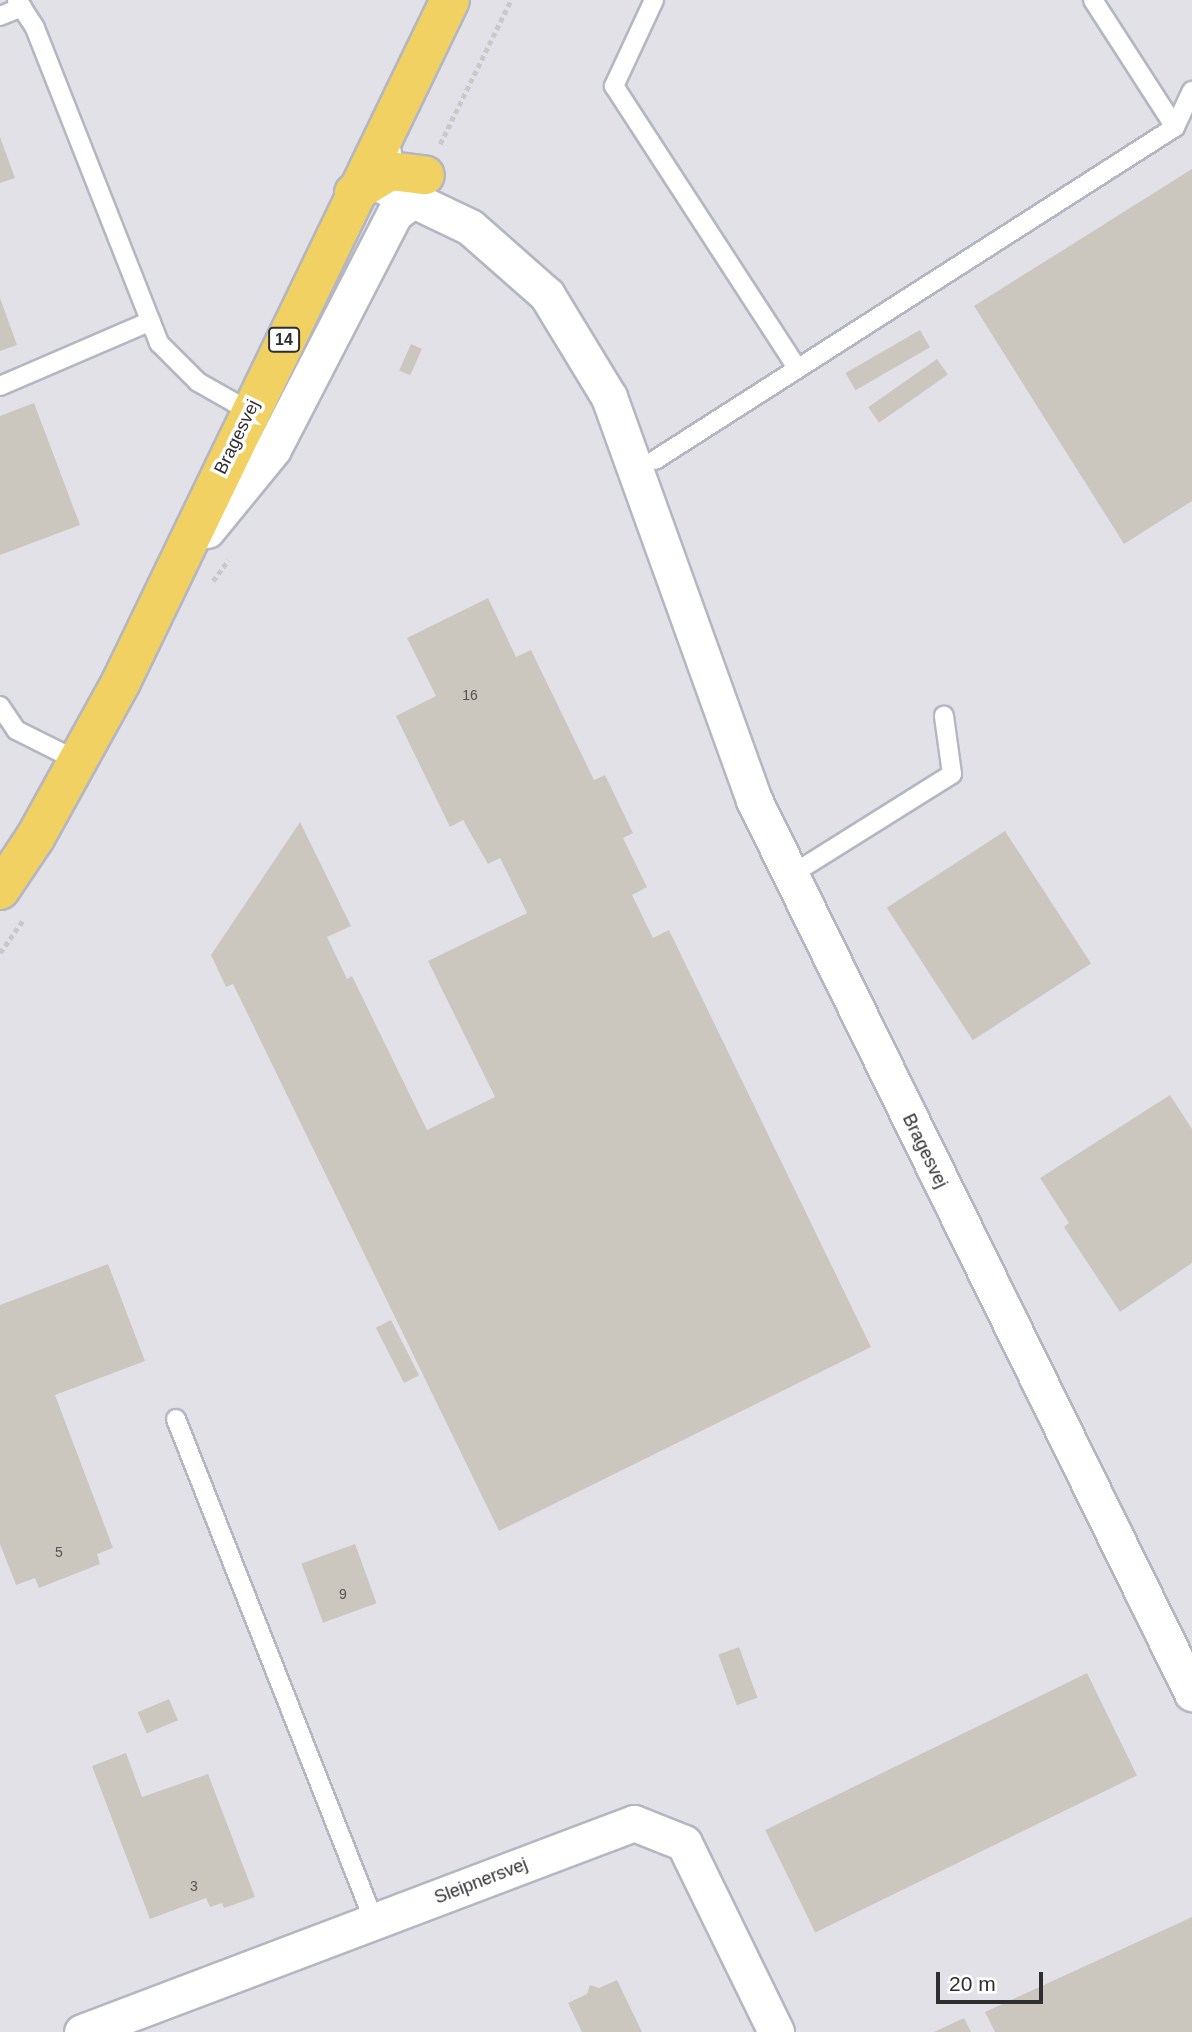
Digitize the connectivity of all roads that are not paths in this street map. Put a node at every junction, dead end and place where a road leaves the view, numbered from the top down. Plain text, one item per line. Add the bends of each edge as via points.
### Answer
1 (450, 0) edge
2 (461, 0) edge
3 (477, 0) edge
4 (654, 0) edge
5 (1093, 0) edge
6 (20, 3) edge
7 (0, 16) edge
8 (1192, 91) edge
9 (1175, 127) junction
10 (393, 177) junction
11 (151, 321) junction
12 (796, 366) junction
13 (0, 386) edge
14 (249, 411) junction
15 (654, 460) junction
16 (683, 599) junction
17 (121, 682) junction
18 (0, 706) edge
19 (944, 716) dead end
20 (78, 761) junction
21 (791, 875) junction
22 (15, 900) edge
23 (176, 1419) dead end
24 (1192, 1693) edge
25 (374, 1922) junction
26 (82, 2032) edge
27 (776, 2032) edge

1 - 10 main road, Bragesvej / 14
2 - 10 street, Bragesvej via 377,163
3 - 10 main road, Bragesvej
4 - 12 lane via 614,86
5 - 9 lane
6 - 7 lane
6 - 11 lane via 35,28
8 - 9 lane
9 - 12 lane
10 - 14 main road, Bragesvej / 14
10 - 15 street, Bragesvej via 520,236 566,284 625,381
10 - 16 street, Bragesvej via 470,227 547,295 577,339 618,418
10 - 17 main road, Bragesvej via 221,541
11 - 13 lane
11 - 14 lane via 159,343 198,382
12 - 15 lane
14 - 17 main road, Bragesvej / 14
15 - 16 street, Bragesvej
16 - 21 street, Bragesvej via 754,800
17 - 20 main road, Bragesvej / 14
18 - 20 lane via 16,730
19 - 21 lane via 952,774
20 - 22 main road, Bragesvej / 14
21 - 24 street, Bragesvej
23 - 25 lane
25 - 26 street, Sleipnersvej
25 - 27 street, Sleipnersvej via 634,1823 684,1843

